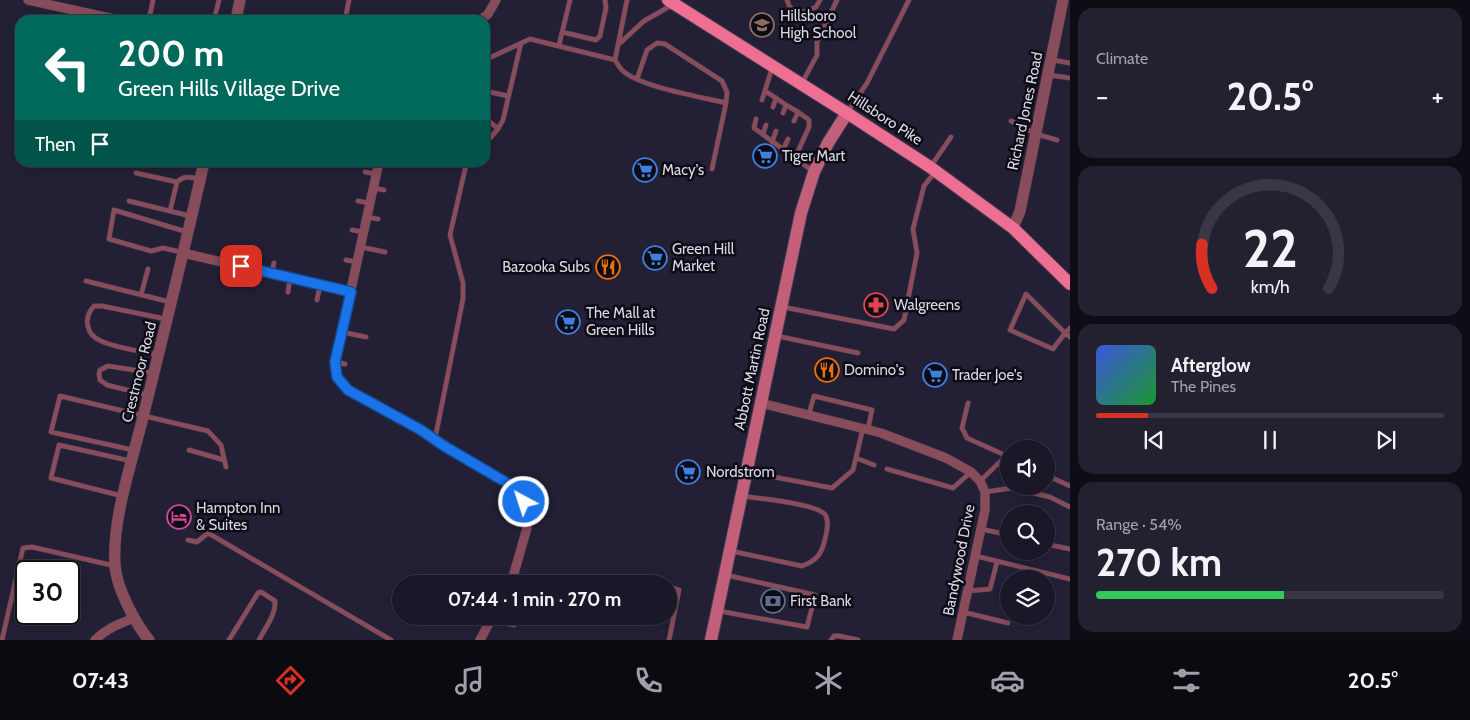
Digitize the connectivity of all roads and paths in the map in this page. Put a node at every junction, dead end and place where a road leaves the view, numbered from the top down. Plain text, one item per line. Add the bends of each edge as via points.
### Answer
1 (28, 0) edge
2 (153, 0) edge
3 (219, 0) edge
4 (240, 0) edge
5 (349, 0) edge
6 (496, 0) edge
7 (570, 0) edge
8 (605, 0) edge
9 (627, 0) edge
10 (787, 0) edge
11 (820, 0) edge
12 (838, 0) edge
13 (909, 0) edge
14 (1063, 0) edge
15 (671, 2) edge
16 (96, 15) edge
17 (150, 15) edge
18 (215, 15) edge
19 (237, 15) edge
20 (346, 15) edge
21 (487, 15) edge
22 (562, 32) junction
23 (521, 43) junction
24 (620, 44) junction
25 (559, 45) junction
26 (490, 58) edge
27 (616, 60) junction
28 (1051, 60) junction
29 (1070, 63) edge
30 (773, 66) junction
31 (1048, 74) junction
32 (1070, 78) edge
33 (637, 79) junction
34 (801, 84) junction
35 (765, 91) junction
36 (490, 92) edge
37 (508, 96) junction
38 (776, 98) junction
39 (762, 100) dead end
40 (726, 103) junction
41 (786, 104) junction
42 (773, 107) dead end
43 (798, 112) junction
44 (847, 112) junction
45 (782, 113) dead end
46 (756, 119) dead end
47 (794, 121) dead end
48 (1011, 121) dead end
49 (490, 122) dead end
50 (766, 126) dead end
51 (498, 129) junction
52 (776, 131) dead end
53 (763, 134) junction
54 (1036, 134) junction
55 (951, 137) dead end
56 (490, 138) edge
57 (788, 139) dead end
58 (1057, 140) dead end
59 (772, 142) junction
60 (783, 150) junction
61 (795, 158) junction
62 (203, 167) edge
63 (378, 167) edge
64 (466, 167) edge
65 (712, 169) dead end
66 (933, 169) junction
67 (365, 172) dead end
68 (814, 172) junction
69 (136, 173) dead end
70 (377, 174) junction
71 (200, 179) junction
72 (177, 182) junction
73 (374, 188) junction
74 (384, 190) dead end
75 (129, 201) dead end
76 (358, 201) dead end
77 (370, 204) junction
78 (170, 211) junction
79 (191, 217) junction
80 (368, 217) junction
81 (378, 219) dead end
82 (1013, 228) junction
83 (352, 230) dead end
84 (188, 232) junction
85 (364, 232) junction
86 (361, 247) junction
87 (385, 252) dead end
88 (183, 253) junction
89 (243, 256) dead end
90 (346, 260) dead end
91 (358, 262) junction
92 (274, 263) dead end
93 (241, 266) junction
94 (148, 269) dead end
95 (271, 274) junction
96 (290, 278) junction
97 (86, 281) dead end
98 (1070, 284) edge
99 (320, 285) junction
100 (288, 292) dead end
101 (351, 292) junction
102 (141, 295) junction
103 (317, 300) dead end
104 (172, 302) junction
105 (781, 307) junction
106 (167, 320) junction
107 (1070, 328) edge
108 (342, 332) junction
109 (1065, 333) junction
110 (775, 336) junction
111 (1070, 337) edge
112 (366, 338) dead end
113 (858, 353) dead end
114 (158, 356) junction
115 (335, 362) junction
116 (345, 364) dead end
117 (154, 374) junction
118 (149, 395) junction
119 (761, 403) junction
120 (968, 403) dead end
121 (144, 415) junction
122 (809, 415) junction
123 (865, 429) junction
124 (435, 439) junction
125 (189, 450) dead end
126 (1000, 453) edge
127 (134, 456) junction
128 (856, 458) junction
129 (224, 460) junction
130 (1000, 464) edge
131 (874, 465) dead end
132 (226, 467) dead end
133 (887, 469) dead end
134 (747, 472) junction
135 (971, 472) junction
136 (1055, 479) edge
137 (980, 481) junction
138 (1070, 486) edge
139 (985, 492) junction
140 (122, 496) junction
141 (741, 496) junction
142 (1070, 507) edge
143 (981, 529) junction
144 (1000, 533) edge
145 (188, 540) dead end
146 (1055, 546) edge
147 (1070, 549) edge
148 (730, 551) junction
149 (976, 556) junction
150 (997, 562) junction
151 (115, 566) junction
152 (514, 575) edge
153 (725, 575) junction
154 (1070, 579) edge
155 (677, 589) edge
156 (968, 591) junction
157 (677, 604) edge
158 (717, 611) junction
159 (963, 612) junction
160 (134, 618) junction
161 (1000, 621) edge
162 (488, 625) edge
163 (672, 625) edge
164 (2, 640) edge
165 (95, 640) edge
166 (149, 640) edge
167 (229, 640) edge
168 (259, 640) edge
169 (391, 640) edge
170 (480, 640) edge
171 (669, 640) edge
172 (711, 640) edge
173 (831, 640) edge
174 (858, 640) edge
175 (957, 640) edge

1 - 16 street
2 - 17 lane
3 - 18 lane
4 - 19 street
5 - 20 lane
6 - 21 street
7 - 22 lane
8 - 22 lane via 600,36 596,40
9 - 24 lane
10 - 11 lane via 790,8 803,12 816,7
12 - 34 lane via 817,42 817,54
13 - 44 lane via 866,83
14 - 28 street, Richard Jones Road
15 - 24 lane
15 - 30 main road, Hillsboro Pike
22 - 25 lane
23 - 25 lane via 530,39
23 - 26 lane
23 - 37 lane
24 - 27 lane
25 - 27 lane
27 - 33 lane via 622,70
28 - 29 lane
28 - 31 street, Richard Jones Road
30 - 34 main road, Hillsboro Pike
30 - 35 lane
31 - 32 lane
31 - 54 street, Richard Jones Road
33 - 40 lane
33 - 40 lane via 647,50 656,43 665,44 722,80 727,92
34 - 44 main road, Hillsboro Pike
35 - 38 lane
35 - 39 lane
36 - 37 lane
37 - 51 lane
38 - 41 lane
38 - 42 lane
40 - 65 lane
41 - 43 lane
41 - 45 lane
43 - 47 lane
43 - 61 lane via 809,120
44 - 66 main road, Hillsboro Pike
44 - 68 main road, Abbott Martin Road
46 - 53 lane via 754,128
48 - 54 lane
49 - 51 lane
50 - 53 lane
51 - 56 lane
52 - 59 lane
53 - 59 lane
54 - 58 lane
54 - 82 street, Richard Jones Road via 1020,210
55 - 66 lane
57 - 60 lane
59 - 60 lane
60 - 61 lane
61 - 68 lane
62 - 71 street, Crestmoor Road
63 - 70 street
64 - 124 lane via 450,235 463,282 463,299
66 - 82 main road, Hillsboro Pike
66 - 105 lane via 924,186 913,229 917,253 904,320 894,329
67 - 70 lane
68 - 105 main road, Abbott Martin Road via 801,213
69 - 72 lane
70 - 73 street
71 - 72 lane via 186,176
71 - 79 street, Crestmoor Road
72 - 78 lane
73 - 74 lane
73 - 77 street
75 - 78 lane
76 - 77 lane
77 - 80 street
78 - 79 lane
79 - 84 street, Crestmoor Road
80 - 81 lane
80 - 85 street
82 - 98 main road, Hillsboro Pike
83 - 85 lane
84 - 88 street, Crestmoor Road
84 - 88 lane via 114,210 108,239 151,251 163,248
85 - 86 street
86 - 87 lane
86 - 91 street
88 - 93 street
88 - 104 street, Crestmoor Road
89 - 93 lane
90 - 91 lane
91 - 101 street
92 - 95 lane
93 - 95 street
94 - 102 lane
95 - 96 street
96 - 99 street
96 - 100 lane
97 - 102 lane
99 - 101 street
99 - 103 lane
101 - 108 street
102 - 104 lane
104 - 106 street, Crestmoor Road
105 - 110 main road, Abbott Martin Road
106 - 114 street, Crestmoor Road
106 - 114 lane via 102,306 94,306 87,318 87,327 101,341
107 - 109 lane
108 - 112 lane
108 - 115 street
109 - 109 lane via 1053,349 1010,330 1026,294
109 - 111 lane
110 - 113 lane
110 - 119 main road, Abbott Martin Road
114 - 117 street, Crestmoor Road
115 - 116 lane
115 - 124 street via 337,377 348,390
117 - 118 street, Crestmoor Road
117 - 118 lane via 108,366 99,374 100,380 107,384
118 - 121 street, Crestmoor Road
119 - 122 street, Bandywood Drive
119 - 134 main road, Abbott Martin Road
120 - 126 lane via 962,428 967,438
121 - 127 street, Crestmoor Road
121 - 127 lane via 60,396 52,432
121 - 129 lane via 208,431 221,445
122 - 123 street, Bandywood Drive
122 - 123 lane via 814,396 872,410
123 - 128 lane
123 - 135 street, Bandywood Drive via 946,458
124 - 152 street via 514,487 524,502 527,528
125 - 129 lane
127 - 140 street, Crestmoor Road
127 - 140 lane via 59,445 51,478
128 - 131 lane
128 - 134 lane via 853,470 832,488
129 - 132 lane
130 - 137 lane
133 - 135 lane via 953,488
134 - 141 main road, Abbott Martin Road
135 - 137 street, Bandywood Drive
136 - 138 lane
137 - 139 street, Bandywood Drive
139 - 142 lane via 1012,488
139 - 143 street, Bandywood Drive
140 - 151 street, Crestmoor Road
141 - 148 main road, Abbott Martin Road
141 - 148 lane via 807,506 822,512 828,524 820,555 802,566
143 - 144 lane
143 - 149 street, Bandywood Drive
145 - 169 lane via 197,542 208,533
146 - 147 lane
148 - 153 main road, Abbott Martin Road
149 - 150 lane
149 - 156 street, Bandywood Drive
150 - 154 lane
150 - 156 lane via 990,589
151 - 160 street, Crestmoor Road
151 - 164 lane via 32,546 24,548
153 - 158 main road, Abbott Martin Road
153 - 158 lane via 815,595 807,627
155 - 157 lane via 680,590
156 - 159 street, Bandywood Drive
158 - 172 main road, Abbott Martin Road
159 - 161 lane
159 - 175 street, Bandywood Drive
160 - 165 street via 104,631
160 - 166 street, Crestmoor Road
162 - 170 street
163 - 171 lane
167 - 168 lane via 261,592 275,601 275,605
173 - 174 lane via 838,636

